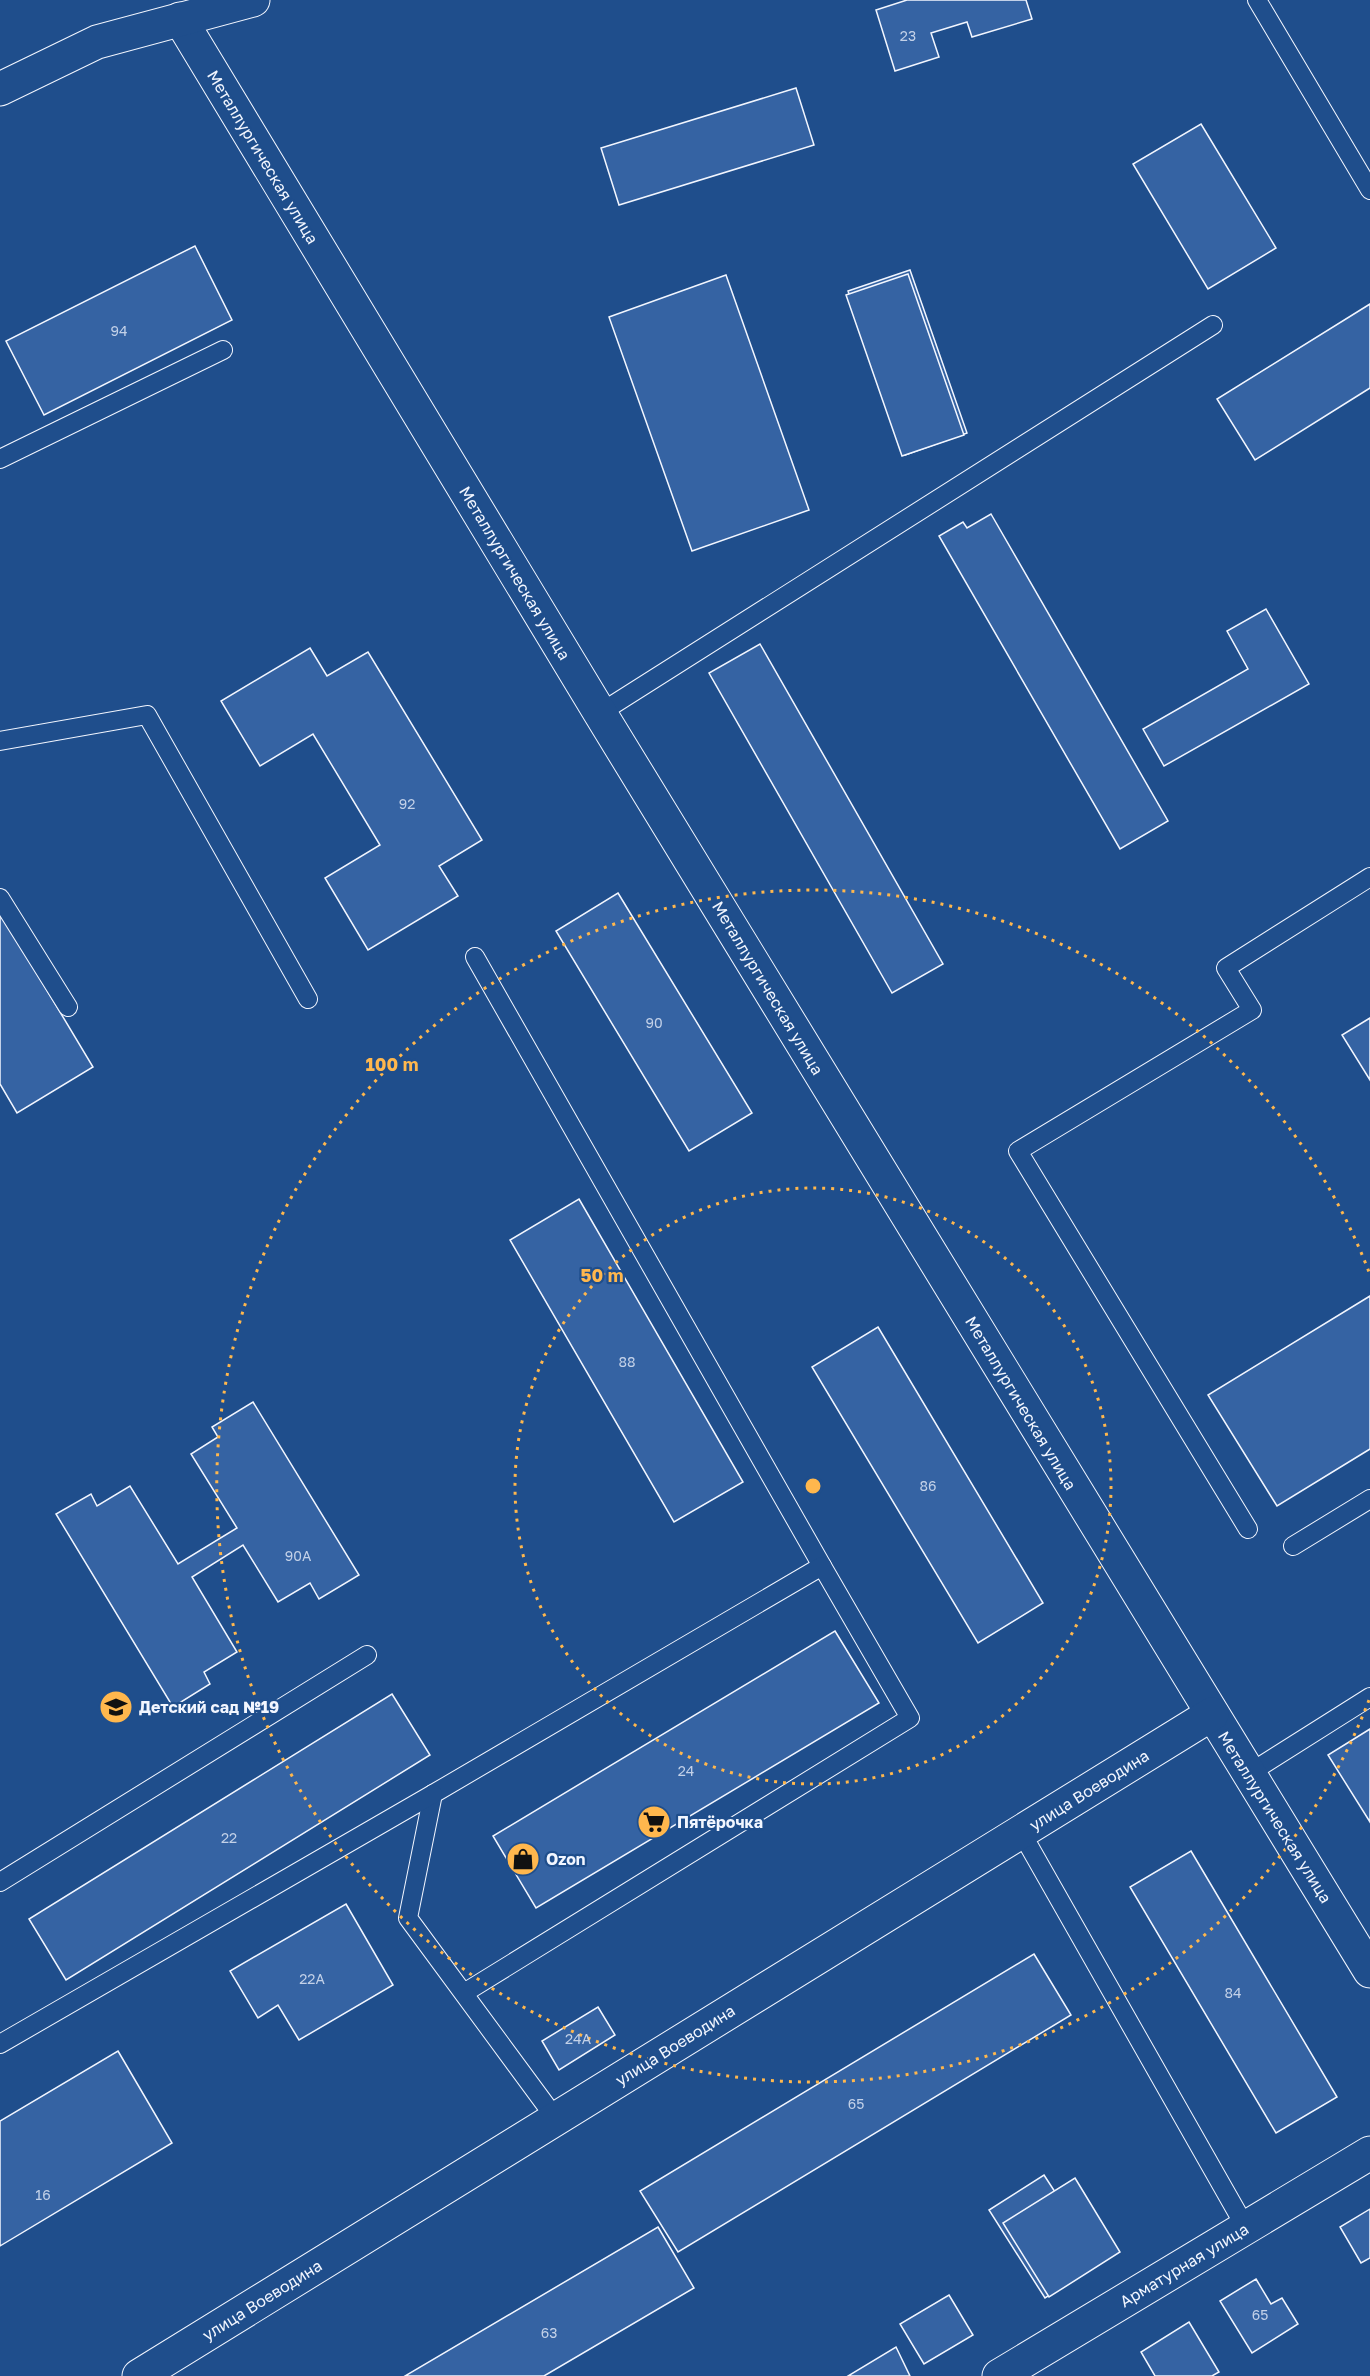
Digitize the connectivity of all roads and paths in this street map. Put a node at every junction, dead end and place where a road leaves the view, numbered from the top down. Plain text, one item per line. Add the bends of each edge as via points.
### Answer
1 (253, 0) edge
2 (1257, 0) edge
3 (178, 10) edge
4 (0, 88) edge
5 (1370, 190) edge
6 (1214, 325) dead end
7 (223, 350) dead end
8 (0, 459) edge
9 (600, 713) junction
10 (0, 741) edge
11 (1370, 877) edge
12 (0, 898) edge
13 (475, 957) dead end
14 (308, 999) dead end
15 (68, 1007) dead end
16 (1370, 1499) edge
17 (1248, 1529) dead end
18 (1293, 1546) dead end
19 (822, 1566) junction
20 (367, 1655) dead end
21 (1370, 1697) edge
22 (1212, 1714) junction
23 (1248, 1774) junction
24 (433, 1794) junction
25 (1021, 1832) junction
26 (0, 1882) edge
27 (1370, 1971) edge
28 (464, 1993) junction
29 (0, 2044) edge
30 (556, 2119) junction
31 (1370, 2153) edge
32 (1246, 2228) junction
33 (139, 2376) edge
34 (999, 2376) edge

1 - 3 street
2 - 5 lane
3 - 4 street via 97,42
3 - 9 street, Металлургическая улица
6 - 9 lane
7 - 8 lane
9 - 22 street, Металлургическая улица
10 - 14 lane via 147,715
11 - 17 lane via 1226,968 1252,1010 1018,1151
12 - 15 lane
13 - 19 lane
16 - 18 lane
19 - 24 lane
19 - 28 lane via 910,1718
20 - 26 lane
21 - 23 lane
22 - 23 street, Металлургическая улица
22 - 25 street, улица Воеводина
23 - 27 street, Металлургическая улица
24 - 28 lane via 408,1918
24 - 29 lane
25 - 30 street, улица Воеводина
25 - 32 lane
28 - 30 lane
30 - 33 street, улица Воеводина
31 - 32 street, Арматурная улица
32 - 34 street, Арматурная улица

